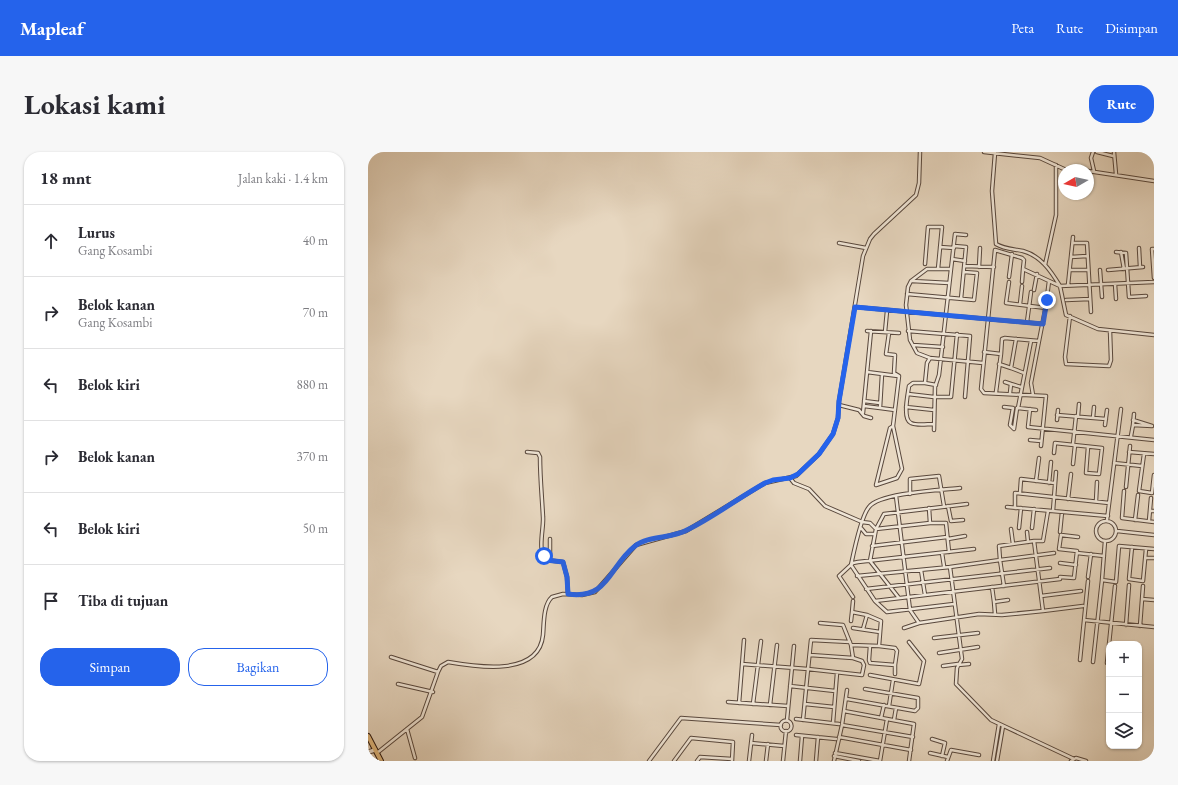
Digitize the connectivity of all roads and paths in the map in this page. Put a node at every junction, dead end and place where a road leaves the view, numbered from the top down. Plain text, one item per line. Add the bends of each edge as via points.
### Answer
1 (920, 152) edge
2 (984, 152) edge
3 (1093, 152) edge
4 (1097, 152) edge
5 (1114, 152) edge
6 (995, 153) junction
7 (1113, 156) junction
8 (1092, 164) edge
9 (1056, 165) joint
10 (1094, 171) edge
11 (1116, 174) junction
12 (1154, 181) edge
13 (966, 235) dead end
14 (1073, 237) dead end
15 (839, 243) dead end
16 (1072, 243) junction
17 (940, 247) junction
18 (954, 247) junction
19 (866, 248) junction
20 (980, 248) dead end
21 (1139, 248) dead end
22 (1154, 249) edge
23 (1116, 252) dead end
24 (1012, 254) junction
25 (1087, 256) junction
26 (1071, 257) junction
27 (952, 259) junction
28 (965, 261) junction
29 (925, 264) dead end
30 (1045, 265) junction
31 (965, 266) junction
32 (978, 267) junction
33 (938, 268) junction
34 (951, 268) junction
35 (994, 268) junction
36 (1125, 268) junction
37 (1023, 269) junction
38 (1070, 270) junction
39 (1088, 270) junction
40 (1100, 270) dead end
41 (1108, 270) dead end
42 (964, 272) junction
43 (1037, 274) junction
44 (1009, 277) dead end
45 (1154, 278) edge
46 (911, 281) junction
47 (1049, 281) junction
48 (1009, 282) dead end
49 (1022, 282) dead end
50 (1154, 282) edge
51 (949, 283) junction
52 (1127, 283) junction
53 (1102, 284) junction
54 (1115, 284) junction
55 (1068, 285) junction
56 (1089, 285) junction
57 (1022, 286) dead end
58 (1060, 286) junction
59 (1034, 290) dead end
60 (1031, 292) dead end
61 (907, 294) junction
62 (1146, 296) dead end
63 (1102, 297) dead end
64 (948, 298) junction
65 (1090, 299) junction
66 (1116, 299) dead end
67 (962, 300) junction
68 (1066, 300) dead end
69 (1020, 304) junction
70 (1029, 306) junction
71 (855, 307) junction
72 (1046, 308) junction
73 (887, 311) junction
74 (907, 312) junction
75 (1090, 312) dead end
76 (946, 315) junction
77 (1070, 316) junction
78 (988, 318) junction
79 (1027, 322) junction
80 (1043, 324) junction
81 (866, 331) dead end
82 (871, 331) junction
83 (908, 331) junction
84 (1110, 331) junction
85 (885, 332) junction
86 (889, 333) junction
87 (899, 333) dead end
88 (944, 333) junction
89 (957, 334) junction
90 (1154, 335) edge
91 (1016, 339) junction
92 (1031, 341) junction
93 (1039, 341) junction
94 (912, 345) junction
95 (943, 347) junction
96 (984, 352) junction
97 (1001, 354) junction
98 (930, 358) junction
99 (941, 359) junction
100 (954, 360) junction
101 (968, 362) junction
102 (983, 363) junction
103 (999, 364) junction
104 (1011, 368) junction
105 (867, 372) junction
106 (1024, 373) junction
107 (882, 374) junction
108 (899, 376) junction
109 (1005, 382) dead end
110 (924, 383) junction
111 (1011, 384) junction
112 (936, 385) junction
113 (1021, 387) junction
114 (996, 392) junction
115 (1010, 393) junction
116 (908, 394) junction
117 (1020, 394) junction
118 (1033, 395) junction
119 (934, 397) junction
120 (965, 397) dead end
121 (864, 400) junction
122 (880, 403) junction
123 (1079, 404) dead end
124 (839, 405) junction
125 (864, 406) junction
126 (906, 407) junction
127 (1004, 407) dead end
128 (1094, 407) dead end
129 (880, 408) junction
130 (1013, 408) junction
131 (1018, 408) junction
132 (1030, 409) junction
133 (1120, 409) dead end
134 (895, 410) junction
135 (934, 410) junction
136 (1036, 410) dead end
137 (1058, 410) dead end
138 (1107, 410) dead end
139 (863, 413) dead end
140 (1057, 414) junction
141 (1134, 414) dead end
142 (1077, 416) junction
143 (871, 418) dead end
144 (1092, 418) junction
145 (1106, 419) junction
146 (1057, 420) dead end
147 (1133, 420) junction
148 (934, 424) junction
149 (1105, 425) dead end
150 (1133, 425) junction
151 (893, 426) junction
152 (1153, 426) edge
153 (1042, 428) junction
154 (934, 430) dead end
155 (1074, 431) junction
156 (888, 434) junction
157 (895, 435) junction
158 (1117, 435) junction
159 (1131, 436) junction
160 (1030, 440) dead end
161 (1154, 440) edge
162 (1041, 441) junction
163 (1074, 445) junction
164 (1041, 446) dead end
165 (1130, 446) dead end
166 (1088, 447) junction
167 (527, 452) dead end
168 (1129, 452) junction
169 (1054, 453) dead end
170 (1144, 454) junction
171 (1154, 454) edge
172 (1039, 458) dead end
173 (1051, 462) dead end
174 (1114, 463) junction
175 (1073, 464) dead end
176 (1128, 464) junction
177 (1142, 466) junction
178 (1056, 472) dead end
179 (1071, 474) dead end
180 (1154, 477) edge
181 (790, 478) junction
182 (1036, 481) junction
183 (1049, 482) junction
184 (1097, 482) dead end
185 (1055, 483) junction
186 (1126, 487) dead end
187 (960, 488) dead end
188 (942, 490) junction
189 (1124, 491) dead end
190 (1020, 493) junction
191 (910, 494) junction
192 (1138, 495) dead end
193 (896, 496) junction
194 (1054, 497) junction
195 (1151, 498) dead end
196 (1068, 499) junction
197 (1096, 501) junction
198 (967, 504) dead end
199 (1110, 504) junction
200 (944, 506) junction
201 (948, 506) junction
202 (1007, 506) dead end
203 (929, 508) junction
204 (1015, 508) junction
205 (1021, 508) junction
206 (1034, 509) junction
207 (898, 511) junction
208 (1048, 511) junction
209 (1053, 511) junction
210 (1150, 511) junction
211 (1154, 511) edge
212 (1062, 512) junction
213 (1108, 516) junction
214 (963, 520) dead end
215 (1107, 520) junction
216 (1135, 520) junction
217 (1149, 521) junction
218 (862, 522) junction
219 (1154, 522) edge
220 (930, 523) junction
221 (900, 527) junction
222 (861, 528) junction
223 (1019, 528) dead end
224 (1032, 528) dead end
225 (876, 529) junction
226 (1011, 529) dead end
227 (1117, 531) junction
228 (1026, 532) dead end
229 (1060, 532) dead end
230 (875, 534) junction
231 (1154, 535) edge
232 (965, 536) dead end
233 (1078, 537) dead end
234 (947, 538) junction
235 (550, 539) dead end
236 (1034, 541) junction
237 (1105, 541) junction
238 (902, 542) junction
239 (1028, 542) junction
240 (1013, 544) junction
241 (872, 546) junction
242 (1132, 547) junction
243 (974, 549) dead end
244 (1146, 549) junction
245 (1154, 549) edge
246 (949, 552) junction
247 (942, 553) junction
248 (1054, 553) dead end
249 (1077, 553) junction
250 (1091, 554) junction
251 (1036, 556) junction
252 (1104, 556) junction
253 (904, 557) junction
254 (1146, 558) junction
255 (1154, 558) edge
256 (550, 560) junction
257 (870, 560) junction
258 (1000, 560) junction
259 (1060, 563) dead end
260 (1076, 565) junction
261 (851, 566) junction
262 (944, 566) junction
263 (950, 567) junction
264 (1050, 568) dead end
265 (921, 570) junction
266 (1038, 570) junction
267 (906, 571) junction
268 (880, 574) junction
269 (1003, 574) junction
270 (857, 576) junction
271 (1088, 577) dead end
272 (952, 579) junction
273 (1102, 580) junction
274 (1088, 581) dead end
275 (922, 582) junction
276 (1039, 582) junction
277 (907, 583) junction
278 (890, 585) junction
279 (1129, 585) dead end
280 (1004, 586) junction
281 (1115, 586) dead end
282 (1143, 586) dead end
283 (992, 587) junction
284 (866, 589) junction
285 (1081, 591) dead end
286 (953, 592) junction
287 (568, 594) junction
288 (925, 595) junction
289 (1041, 596) junction
290 (853, 597) dead end
291 (908, 597) junction
292 (899, 598) junction
293 (1142, 599) junction
294 (1008, 600) dead end
295 (1154, 600) edge
296 (853, 601) dead end
297 (875, 601) junction
298 (994, 602) junction
299 (955, 604) junction
300 (1083, 606) dead end
301 (910, 610) junction
302 (1043, 611) junction
303 (852, 612) junction
304 (995, 614) junction
305 (867, 615) junction
306 (956, 618) junction
307 (1084, 620) junction
308 (850, 621) dead end
309 (1097, 621) junction
310 (820, 623) dead end
311 (919, 623) junction
312 (1111, 623) junction
313 (1126, 625) junction
314 (1140, 626) junction
315 (1154, 627) edge
316 (853, 628) dead end
317 (904, 628) dead end
318 (863, 629) junction
319 (880, 632) junction
320 (978, 632) dead end
321 (959, 635) junction
322 (934, 638) dead end
323 (744, 640) dead end
324 (761, 641) dead end
325 (1109, 641) edge
326 (909, 642) dead end
327 (850, 643) junction
328 (777, 645) dead end
329 (794, 646) dead end
330 (870, 646) junction
331 (879, 646) junction
332 (978, 647) dead end
333 (961, 650) junction
334 (939, 653) dead end
335 (810, 655) junction
336 (391, 657) dead end
337 (854, 658) junction
338 (1080, 660) dead end
339 (1093, 662) dead end
340 (742, 664) junction
341 (969, 664) dead end
342 (895, 665) junction
343 (958, 665) junction
344 (758, 666) junction
345 (943, 666) dead end
346 (774, 667) junction
347 (792, 668) junction
348 (808, 670) junction
349 (438, 672) junction
350 (837, 673) junction
351 (895, 674) dead end
352 (870, 675) dead end
353 (893, 680) junction
354 (398, 684) dead end
355 (790, 686) junction
356 (806, 687) junction
357 (865, 689) dead end
358 (847, 690) dead end
359 (835, 691) junction
360 (433, 692) junction
361 (891, 693) junction
362 (847, 699) junction
363 (728, 702) dead end
364 (739, 702) junction
365 (753, 704) junction
366 (805, 704) junction
367 (770, 705) junction
368 (884, 705) junction
369 (788, 706) junction
370 (889, 706) junction
371 (834, 707) junction
372 (896, 708) junction
373 (844, 712) junction
374 (881, 718) junction
375 (796, 719) dead end
376 (887, 719) junction
377 (787, 720) junction
378 (803, 720) junction
379 (894, 720) junction
380 (833, 723) junction
381 (780, 724) junction
382 (841, 724) junction
383 (999, 724) junction
384 (1004, 726) junction
385 (407, 729) junction
386 (786, 731) junction
387 (884, 732) junction
388 (752, 735) dead end
389 (796, 735) dead end
390 (368, 736) edge
391 (802, 736) junction
392 (818, 737) junction
393 (839, 737) junction
394 (913, 737) junction
395 (836, 739) dead end
396 (932, 739) dead end
397 (751, 743) junction
398 (768, 744) junction
399 (882, 745) junction
400 (945, 745) junction
401 (784, 746) junction
402 (911, 750) junction
403 (951, 750) junction
404 (368, 752) edge
405 (376, 752) junction
406 (930, 753) dead end
407 (835, 755) junction
408 (979, 755) dead end
409 (942, 756) junction
410 (414, 758) dead end
411 (714, 759) edge
412 (948, 759) edge
413 (1074, 759) junction
414 (732, 760) edge
415 (381, 761) edge
416 (648, 761) edge
417 (674, 761) edge
418 (696, 761) edge
419 (749, 761) edge
420 (766, 761) edge
421 (783, 761) edge
422 (800, 761) edge
423 (816, 761) edge
424 (834, 761) edge
425 (858, 761) edge
426 (880, 761) edge
427 (909, 761) edge
428 (993, 761) edge
429 (997, 761) edge
430 (1071, 761) edge
431 (1086, 761) edge

1 - 19 street via 916,195 874,234
2 - 6 street
3 - 8 street
4 - 7 street
5 - 7 street
6 - 9 street via 1040,158
6 - 30 street via 992,191 996,244 1002,248 1035,256
7 - 11 street
9 - 30 street via 1056,215
10 - 11 street
11 - 12 street
13 - 18 street via 955,234
14 - 16 street
15 - 19 street
16 - 25 street via 1087,243
16 - 26 street
17 - 18 street
17 - 29 street via 942,227 928,227
17 - 33 street
18 - 27 street
18 - 28 street via 966,247
19 - 71 street
20 - 32 street
21 - 36 street via 1142,267
22 - 45 street
23 - 36 street via 1126,253
24 - 35 street via 995,250
24 - 37 street via 1024,259
24 - 44 street
25 - 26 street
25 - 39 street
26 - 38 street
27 - 28 street
27 - 34 street
28 - 31 street
30 - 58 street
31 - 32 street
31 - 42 street
32 - 35 street
33 - 34 street
33 - 46 street via 924,270
34 - 51 street
35 - 78 street
36 - 41 street
36 - 52 street
37 - 43 street
37 - 49 street
38 - 39 street
38 - 55 street
39 - 56 street
40 - 53 street
42 - 67 street
42 - 67 street via 977,273 974,300
43 - 47 street
43 - 59 street
46 - 51 street
46 - 61 street
47 - 58 street
47 - 72 street
48 - 69 street via 1006,303
50 - 52 street
51 - 64 street
52 - 54 street
52 - 62 street via 1129,297
53 - 54 street
53 - 56 street
53 - 63 street
54 - 66 street
55 - 56 street
55 - 58 street
56 - 65 street
57 - 69 street
58 - 77 street via 1064,313
60 - 70 street
61 - 64 street
61 - 74 street
64 - 67 street
64 - 76 street
65 - 68 street
65 - 75 street
69 - 70 street
70 - 72 street
70 - 79 street
71 - 73 street
71 - 124 street
72 - 80 street
73 - 74 street
73 - 85 street
74 - 76 street
74 - 83 street
76 - 78 street
76 - 88 street
77 - 84 street via 1098,329
77 - 84 street via 1066,364 1109,366
78 - 79 street
78 - 96 street
79 - 80 street
80 - 93 street
81 - 82 street
82 - 85 street
82 - 105 street
83 - 88 street
83 - 94 street
84 - 90 street
85 - 86 street
86 - 87 street
86 - 108 street via 886,354 895,355 894,373
88 - 89 street
88 - 95 street
89 - 100 street
89 - 101 street via 970,336
91 - 92 street
91 - 97 street via 1002,339
91 - 104 street
92 - 93 street
92 - 106 street
93 - 118 street via 1031,382
94 - 95 street
94 - 98 street via 920,355
95 - 99 street
96 - 97 street
96 - 102 street
97 - 103 street
98 - 99 street
98 - 110 street
99 - 100 street
99 - 112 street via 939,380
100 - 101 street
100 - 119 street via 952,395 949,398
101 - 102 street
101 - 120 street
102 - 114 street via 981,391
103 - 104 street
103 - 114 street
104 - 106 street
105 - 107 street
105 - 121 street
106 - 113 street
107 - 108 street
107 - 122 street
108 - 134 street
109 - 111 street
110 - 112 street
110 - 116 street via 911,384
111 - 113 street
111 - 115 street
112 - 119 street
113 - 117 street
114 - 115 street
115 - 117 street
116 - 119 street
116 - 126 street
117 - 118 street
117 - 131 street
118 - 153 street via 1046,396
119 - 135 street
121 - 122 street
121 - 125 street
122 - 129 street
123 - 142 street
124 - 143 street via 859,410 864,416
124 - 181 street via 836,426 826,444 798,474
125 - 129 street
125 - 139 street
126 - 135 street
126 - 148 street via 910,423
127 - 130 street
128 - 144 street
129 - 134 street
130 - 131 street
130 - 131 street via 1010,428 1014,429
131 - 132 street
132 - 136 street
132 - 153 street via 1028,427
133 - 158 street
134 - 151 street
135 - 148 street
137 - 140 street
138 - 145 street
140 - 142 street
140 - 146 street
141 - 147 street
142 - 144 street
142 - 155 street
144 - 145 street
145 - 149 street
147 - 150 street
147 - 152 street
148 - 154 street
150 - 152 street
150 - 159 street
151 - 156 street
151 - 157 street
153 - 155 street
153 - 162 street
155 - 158 street
155 - 163 street
156 - 157 street
156 - 157 street via 876,485 890,482 901,473
158 - 159 street
158 - 174 street
159 - 161 street
160 - 162 street
162 - 164 street
163 - 166 street
163 - 169 street via 1054,443
163 - 175 street
165 - 168 street
166 - 166 street via 1086,472 1100,474 1102,448
167 - 256 street via 540,456 543,520 541,535 545,559
168 - 170 street
168 - 176 street
170 - 171 street
170 - 177 street
172 - 182 street
173 - 183 street
174 - 176 street
174 - 199 street
176 - 177 street
176 - 186 street
177 - 180 street via 1139,491 1152,494
178 - 185 street
179 - 196 street
181 - 218 street via 794,483 809,489 825,506
181 - 287 street via 765,483 686,531 639,544 629,552 598,590 582,595
182 - 183 street
182 - 190 street via 1021,479
183 - 185 street
184 - 197 street
185 - 194 street
187 - 188 street
188 - 191 street
188 - 191 street via 939,476 910,479
188 - 200 street
189 - 216 street via 1122,518
190 - 194 street
190 - 204 street via 1015,493
191 - 193 street
192 - 216 street
193 - 207 street
193 - 218 street via 873,502 864,513
194 - 196 street
194 - 209 street
195 - 210 street
196 - 197 street
197 - 199 street
198 - 201 street
199 - 213 street
200 - 201 street
200 - 203 street
201 - 214 street via 950,521
202 - 204 street
203 - 207 street
203 - 220 street
204 - 205 street
205 - 206 street
205 - 223 street
206 - 208 street
206 - 224 street
207 - 221 street
207 - 225 street via 884,513
208 - 209 street
208 - 236 street via 1043,541
209 - 212 street
210 - 211 street
210 - 217 street
212 - 213 street
212 - 229 street
213 - 215 street
215 - 227 street via 1114,524
215 - 237 street via 1100,523 1096,529 1098,537
216 - 217 street
217 - 219 street
218 - 222 street
218 - 225 street via 872,524
220 - 221 street
220 - 234 street via 945,522
221 - 225 street
221 - 238 street
222 - 230 street via 866,534
222 - 261 street
225 - 230 street
226 - 240 street
227 - 231 street
227 - 237 street via 1113,539
228 - 239 street
230 - 241 street
232 - 234 street
233 - 249 street via 1061,536 1059,549
234 - 238 street
234 - 246 street
235 - 256 street
236 - 239 street
236 - 251 street
237 - 252 street
238 - 241 street
238 - 253 street
239 - 240 street
240 - 258 street via 998,546
241 - 257 street
242 - 244 street
242 - 254 street via 1129,580 1143,581
242 - 273 street via 1119,546 1116,582
243 - 246 street
244 - 245 street
244 - 254 street
246 - 247 street
247 - 253 street
247 - 262 street
248 - 251 street
249 - 250 street
249 - 260 street
250 - 252 street
250 - 271 street
251 - 258 street
251 - 266 street
252 - 273 street
253 - 257 street
253 - 267 street
254 - 255 street
256 - 287 street via 563,562
257 - 261 street via 856,562
257 - 268 street
258 - 263 street
258 - 269 street
259 - 260 street
260 - 276 street via 1074,578
261 - 270 street
261 - 290 street via 839,576
262 - 263 street
262 - 265 street
263 - 272 street
264 - 266 street
265 - 267 street
265 - 275 street
266 - 269 street
266 - 276 street
267 - 268 street
267 - 277 street
268 - 270 street
268 - 278 street
269 - 272 street
269 - 280 street
270 - 284 street
272 - 275 street
272 - 286 street
273 - 309 street
274 - 307 street
275 - 277 street
275 - 288 street
276 - 280 street
276 - 289 street
277 - 278 street
277 - 291 street
278 - 284 street
278 - 292 street
279 - 313 street
280 - 283 street
281 - 312 street
282 - 293 street
283 - 286 street
283 - 298 street
284 - 297 street
285 - 289 street
286 - 288 street
286 - 299 street
287 - 349 street via 556,595 548,602 542,643 529,660 500,666 448,662 441,666
288 - 291 street
289 - 302 street
291 - 292 street
291 - 301 street
292 - 297 street
293 - 295 street
293 - 314 street
294 - 298 street
296 - 303 street
297 - 301 street via 887,612
298 - 304 street
299 - 301 street
299 - 306 street
300 - 302 street
301 - 311 street
302 - 304 street
303 - 305 street
303 - 308 street
304 - 306 street
305 - 318 street
305 - 319 street via 881,621
306 - 311 street
306 - 321 street
307 - 309 street
307 - 338 street
309 - 312 street
309 - 339 street
310 - 327 street via 843,625
311 - 317 street
312 - 313 street
312 - 325 street
313 - 314 street
314 - 315 street
316 - 318 street
318 - 319 street
319 - 331 street
320 - 321 street
321 - 322 street
321 - 333 street
323 - 340 street
324 - 344 street
326 - 353 street via 924,661 919,684
327 - 330 street
327 - 335 street via 814,639 810,643
327 - 337 street
328 - 346 street
329 - 347 street
330 - 331 street
330 - 342 street via 870,663
331 - 342 street via 895,648
332 - 333 street
333 - 334 street
333 - 343 street via 962,659
335 - 337 street
335 - 348 street
336 - 349 street
337 - 350 street via 862,661 864,665 862,675
340 - 344 street
340 - 364 street
341 - 343 street
342 - 351 street
343 - 345 street
343 - 383 street via 957,686 984,714
344 - 346 street
344 - 365 street
346 - 347 street
346 - 367 street
347 - 348 street
347 - 355 street
348 - 350 street
348 - 356 street
349 - 360 street
350 - 359 street
352 - 353 street
353 - 361 street
354 - 360 street
355 - 356 street
355 - 369 street
356 - 359 street
356 - 366 street
357 - 361 street
358 - 362 street
359 - 371 street
360 - 385 street via 422,717
361 - 370 street
361 - 372 street via 919,699 915,711
362 - 368 street
362 - 373 street
363 - 364 street
364 - 365 street
365 - 367 street
366 - 371 street
366 - 378 street
367 - 369 street
368 - 370 street
368 - 374 street
369 - 377 street
370 - 372 street
371 - 380 street
372 - 379 street
373 - 374 street
373 - 382 street
374 - 376 street
375 - 378 street
376 - 379 street
376 - 387 street
377 - 381 street
377 - 386 street via 791,725
378 - 380 street
379 - 394 street via 914,724
380 - 382 street
381 - 386 street via 782,730
381 - 416 street via 681,718
382 - 387 street
382 - 393 street
383 - 384 street
383 - 428 street
384 - 413 street
384 - 429 street
385 - 405 street
385 - 410 street
386 - 401 street
387 - 394 street
387 - 399 street
388 - 397 street
389 - 391 street
390 - 405 main road
391 - 392 street
391 - 422 street
392 - 395 street
392 - 423 street
393 - 399 street
393 - 407 street
394 - 402 street
396 - 400 street via 943,741
397 - 398 street
397 - 419 street
398 - 401 street
398 - 420 street
399 - 402 street
399 - 426 street
400 - 403 street
400 - 409 street
401 - 421 street
402 - 427 street
403 - 408 street
403 - 412 street
404 - 405 street
405 - 415 main road
406 - 409 street
407 - 424 street
407 - 425 street
407 - 426 street
409 - 412 street
411 - 414 street
411 - 418 street via 700,757
413 - 430 street
413 - 431 street
414 - 417 street via 733,742 691,738

